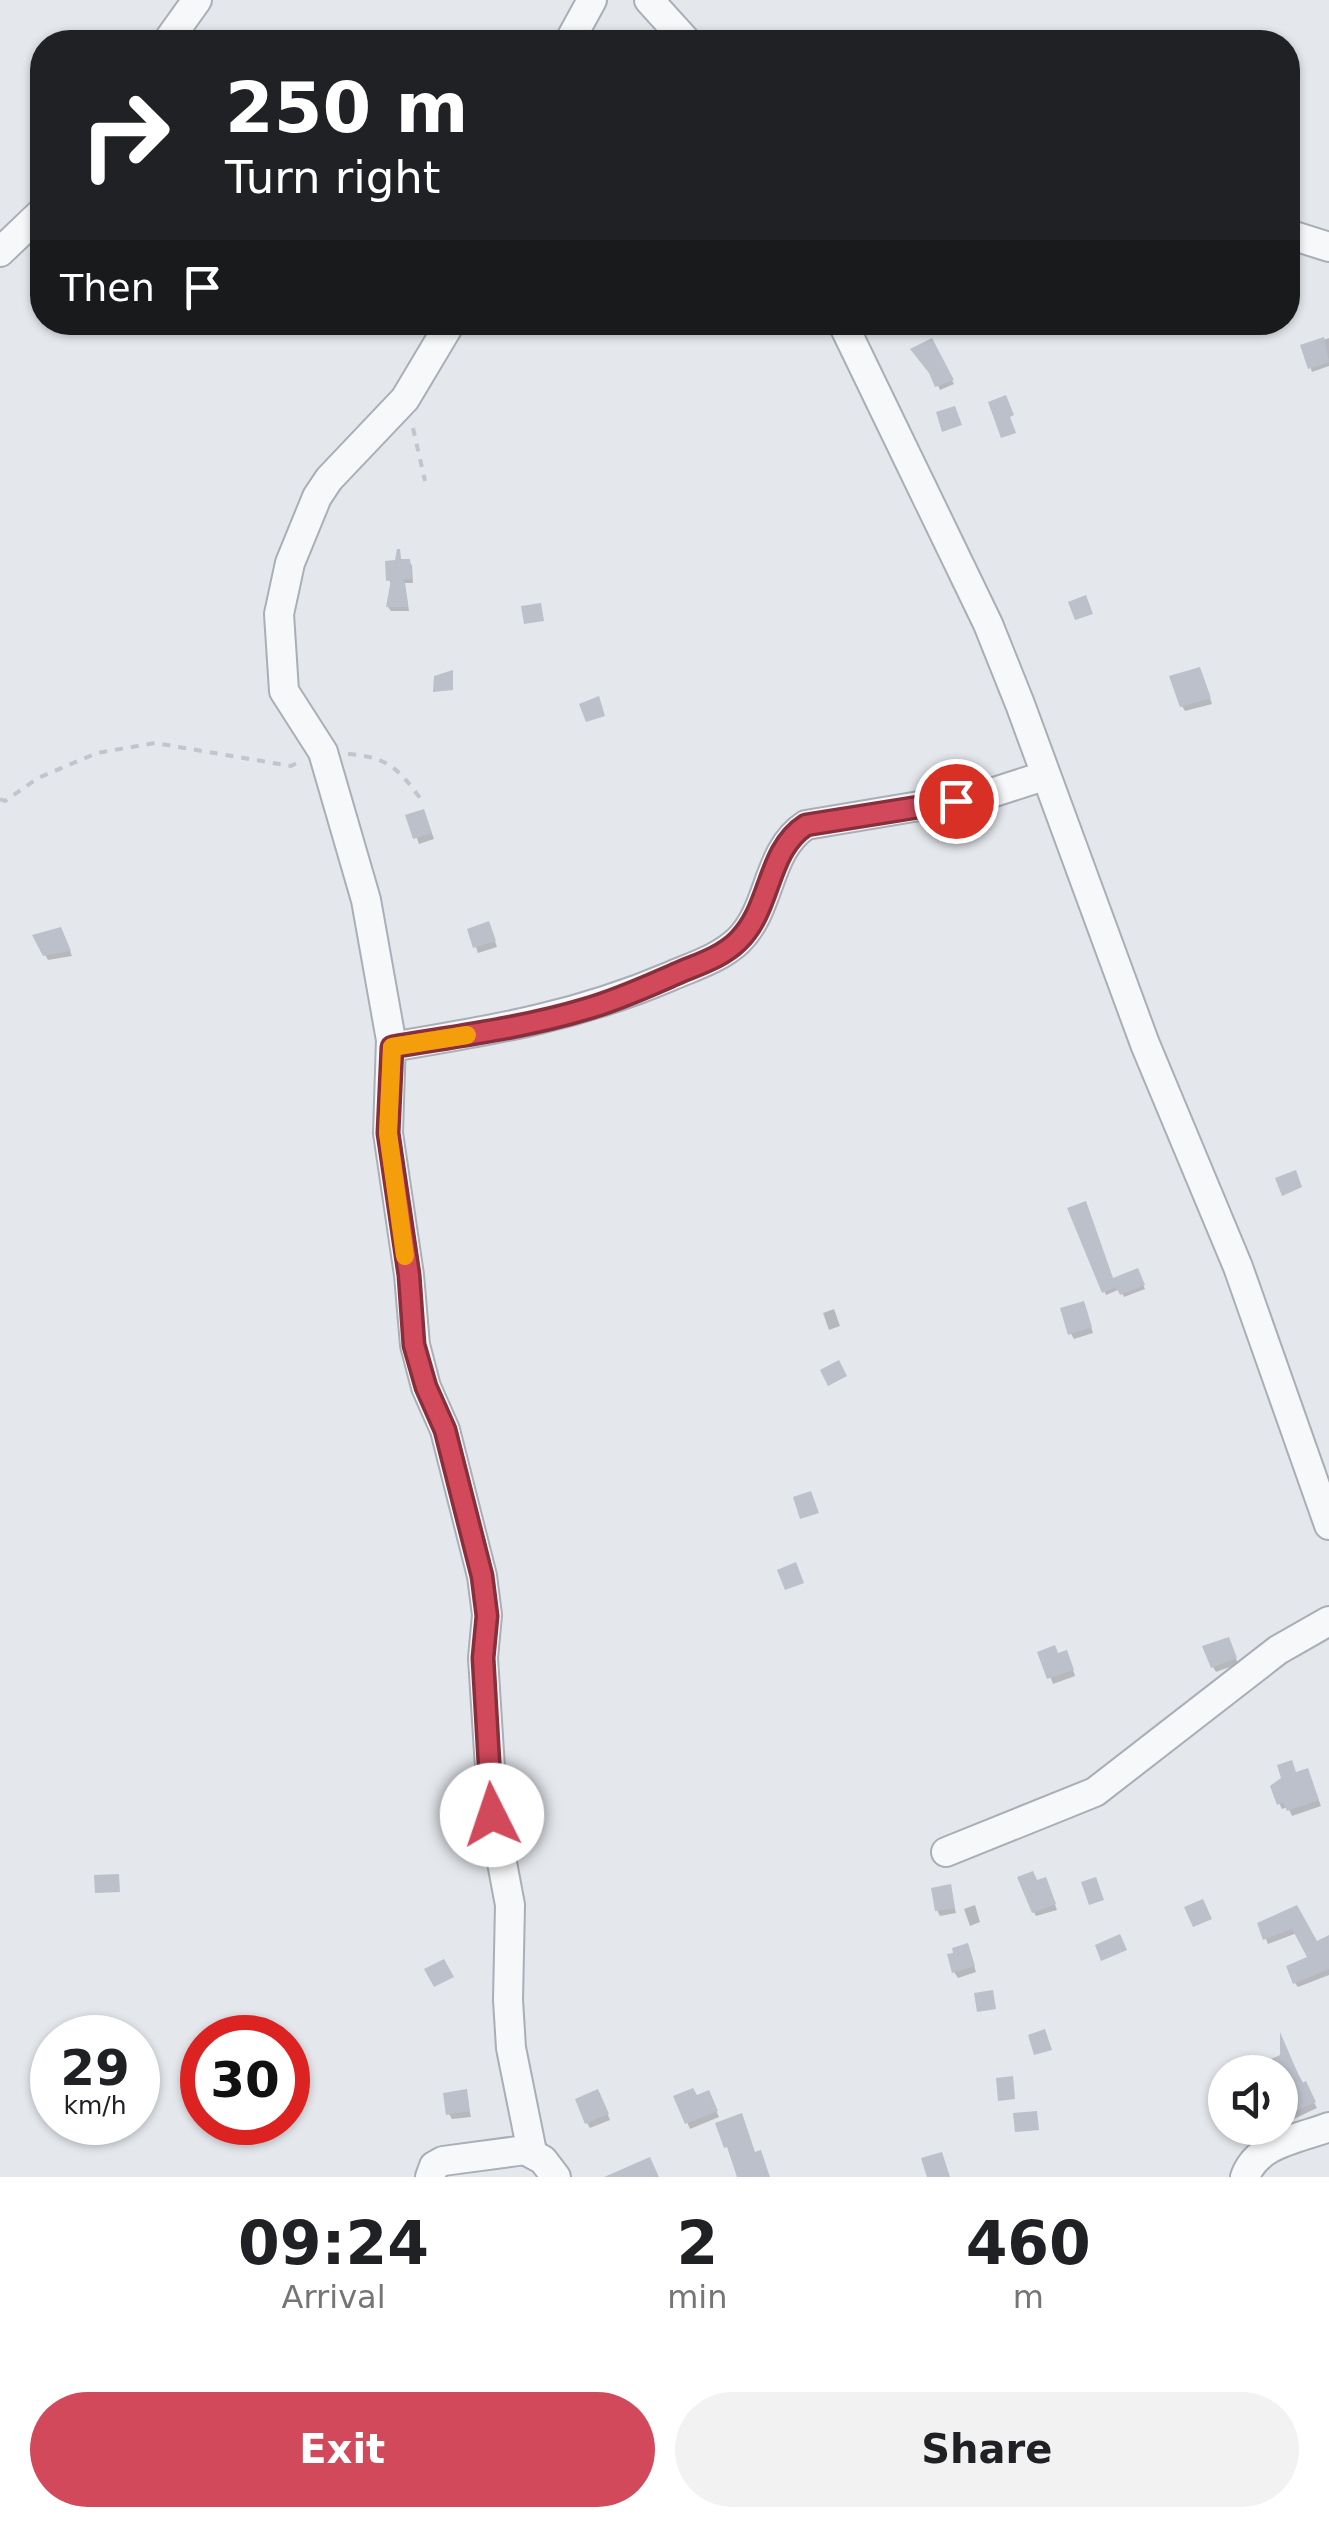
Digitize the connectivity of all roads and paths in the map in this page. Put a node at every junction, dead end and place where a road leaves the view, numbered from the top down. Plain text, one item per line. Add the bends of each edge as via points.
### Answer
1 (197, 0) edge
2 (592, 0) edge
3 (649, 0) edge
4 (176, 30) edge
5 (575, 30) edge
6 (676, 30) edge
7 (30, 223) edge
8 (1300, 238) edge
9 (1329, 247) edge
10 (0, 252) edge
11 (442, 335) edge
12 (848, 335) edge
13 (405, 399) junction
14 (425, 481) dead end
15 (324, 752) junction
16 (1044, 776) junction
17 (420, 798) dead end
18 (0, 799) edge
19 (392, 1047) junction
20 (1329, 1525) edge
21 (1329, 1621) edge
22 (946, 1852) dead end
23 (1329, 2127) edge
24 (532, 2152) junction
25 (430, 2177) edge
26 (556, 2177) edge
27 (1246, 2177) edge

1 - 4 street
2 - 5 street
3 - 6 street
7 - 10 street
8 - 9 street
11 - 13 street
12 - 16 street via 988,624
13 - 14 path
13 - 15 street via 329,479 290,563 279,614 281,680
15 - 17 path via 374,756 402,772
15 - 18 path via 291,766 155,743 98,753
15 - 19 street via 366,900
16 - 19 street via 985,796 806,825 782,850 746,933 723,953 585,1010
16 - 20 street via 1238,1267
19 - 24 street via 388,1133 414,1345 445,1430 485,1597 492,1815 510,1906 511,2048
21 - 22 street via 1278,1650 1095,1792
23 - 27 street via 1265,2150
24 - 25 street via 443,2161
24 - 26 street

